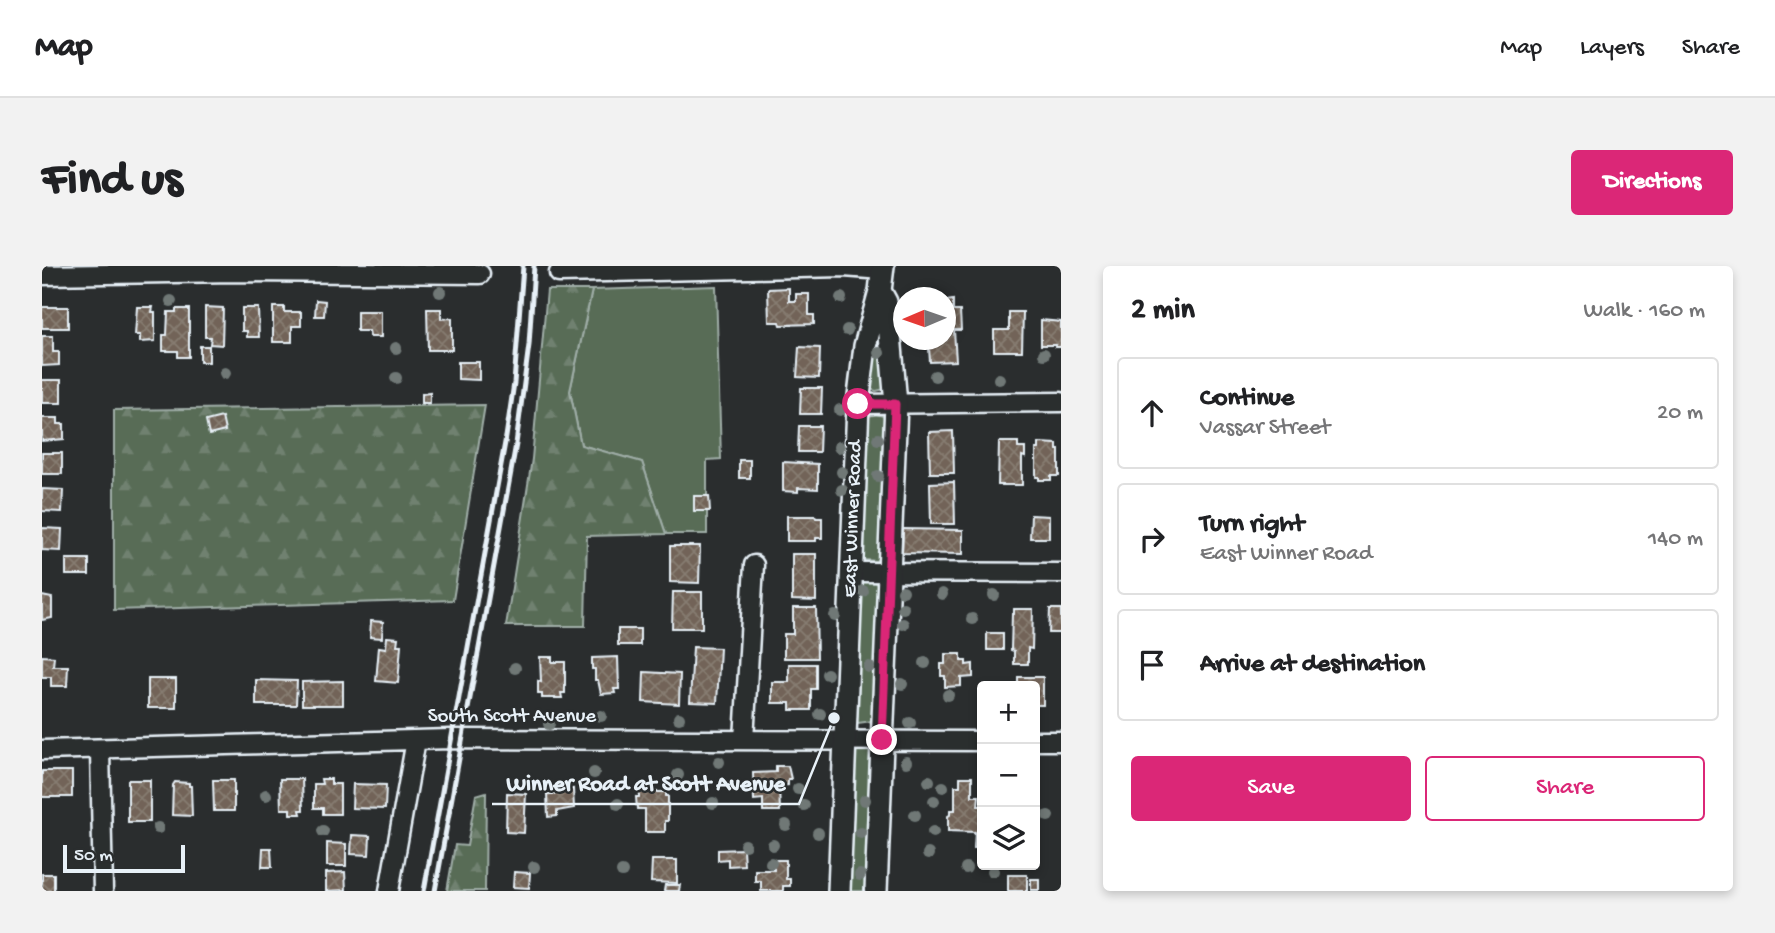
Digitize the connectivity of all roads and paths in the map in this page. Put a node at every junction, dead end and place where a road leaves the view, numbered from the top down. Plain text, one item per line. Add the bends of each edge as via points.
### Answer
1 (559, 273) dead end
2 (480, 274) dead end
3 (42, 275) edge
4 (882, 276) edge
5 (1061, 402) edge
6 (858, 404) junction
7 (895, 404) junction
8 (754, 565) dead end
9 (852, 572) junction
10 (890, 572) junction
11 (1061, 573) edge
12 (416, 740) junction
13 (744, 740) junction
14 (845, 740) junction
15 (882, 740) junction
16 (977, 741) edge
17 (1040, 741) edge
18 (1061, 741) edge
19 (42, 750) edge
20 (100, 750) junction
21 (103, 891) edge
22 (389, 891) edge
23 (839, 891) edge
24 (876, 891) edge

1 - 4 street via 844,267
2 - 3 street
4 - 6 street, East Winner Road via 865,346
4 - 7 street, East Winner Road
5 - 7 street
6 - 7 street
6 - 9 street, East Winner Road
7 - 10 street, East Winner Road
8 - 13 street
9 - 10 street
9 - 14 street, East Winner Road
10 - 11 street
10 - 15 street, East Winner Road
12 - 13 street, South Scott Avenue
12 - 20 street, South Scott Avenue
12 - 22 street
13 - 14 street, South Scott Avenue
14 - 15 street, South Scott Avenue
14 - 23 street, East Winner Road
15 - 16 street, South Scott Avenue
15 - 24 street, East Winner Road
17 - 18 street
19 - 20 street, South Scott Avenue
20 - 21 street

